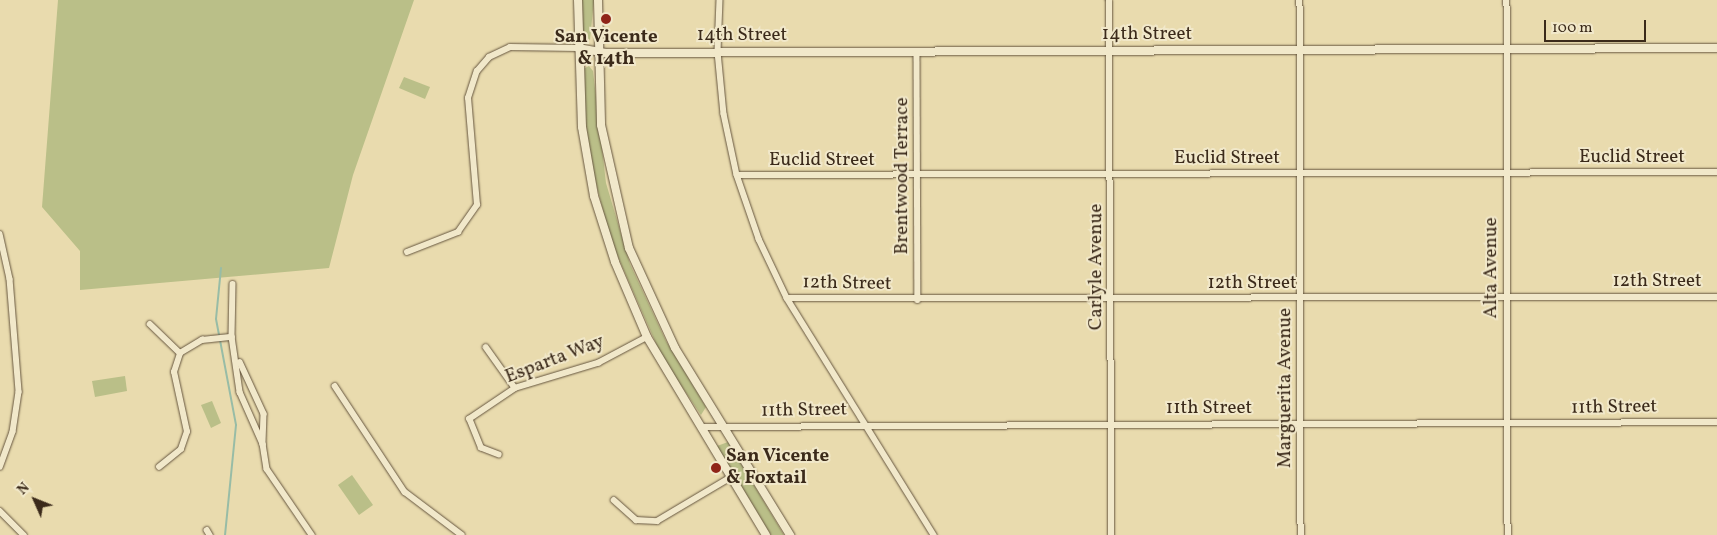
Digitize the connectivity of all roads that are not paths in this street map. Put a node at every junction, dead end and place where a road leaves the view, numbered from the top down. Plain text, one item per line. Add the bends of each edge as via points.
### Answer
1 (578, 0) edge
2 (598, 0) edge
3 (720, 0) edge
4 (1109, 0) edge
5 (1300, 0) edge
6 (1507, 0) edge
7 (578, 48) junction
8 (1717, 48) edge
9 (1505, 49) junction
10 (1299, 50) junction
11 (597, 51) junction
12 (1109, 51) junction
13 (718, 52) junction
14 (917, 52) junction
15 (1717, 172) edge
16 (1300, 174) junction
17 (1506, 174) junction
18 (737, 175) junction
19 (1112, 175) junction
20 (919, 176) junction
21 (0, 234) edge
22 (408, 252) dead end
23 (233, 284) dead end
24 (1717, 297) edge
25 (788, 298) junction
26 (1507, 298) junction
27 (1112, 299) junction
28 (1300, 299) junction
29 (918, 300) junction
30 (150, 324) dead end
31 (647, 336) junction
32 (232, 337) junction
33 (486, 347) dead end
34 (180, 353) junction
35 (239, 360) junction
36 (335, 386) dead end
37 (514, 388) junction
38 (1717, 422) edge
39 (1112, 424) junction
40 (1507, 424) junction
41 (866, 425) junction
42 (1302, 425) junction
43 (701, 427) junction
44 (726, 429) junction
45 (263, 444) junction
46 (499, 455) dead end
47 (0, 467) edge
48 (159, 467) dead end
49 (731, 477) junction
50 (614, 500) dead end
51 (0, 510) edge
52 (24, 535) edge
53 (312, 535) edge
54 (462, 535) edge
55 (766, 535) edge
56 (790, 535) edge
57 (934, 535) edge
58 (1112, 535) edge
59 (1301, 535) edge
60 (1508, 535) edge

1 - 7 main road
2 - 11 main road
3 - 13 street
4 - 12 street, Carlyle Avenue
5 - 10 street, Marguerita Avenue
6 - 9 street, Alta Avenue
7 - 11 main road, 14th Street
7 - 22 street via 510,48 490,57 477,71 468,98 477,205 458,232
7 - 31 main road via 582,126 594,196 615,262
8 - 9 main road, 14th Street
9 - 10 main road, 14th Street
9 - 17 street, Alta Avenue
10 - 12 main road, 14th Street
10 - 16 street, Marguerita Avenue
11 - 13 main road, 14th Street
11 - 44 main road via 605,151 629,248 657,315
12 - 14 main road, 14th Street
12 - 19 street, Carlyle Avenue
13 - 14 main road, 14th Street
13 - 18 street via 724,114
14 - 20 street, Brentwood Terrace
15 - 17 street, Euclid Street
16 - 17 street, Euclid Street
16 - 19 street, Euclid Street
16 - 28 street, Marguerita Avenue
17 - 26 street, Alta Avenue
18 - 20 street, Euclid Street
18 - 25 street via 759,239
19 - 20 street, Euclid Street
19 - 27 street, Carlyle Avenue
20 - 29 street, Brentwood Terrace
21 - 47 street via 10,279 19,392 13,432
23 - 32 street
24 - 26 street, 12th Street
25 - 29 street, 12th Street
25 - 41 street
26 - 28 street, 12th Street
26 - 40 street, Alta Avenue
27 - 28 street, 12th Street
27 - 29 street, 12th Street
27 - 39 street, Carlyle Avenue
28 - 42 street, Marguerita Avenue
30 - 34 street
31 - 37 street, Esparta Way via 598,363
31 - 43 main road
32 - 34 street via 202,340
32 - 35 street
33 - 37 street
34 - 48 street via 174,372 187,432 181,449
35 - 45 street via 240,392
35 - 45 street via 264,414
36 - 54 street via 405,492
37 - 46 street, Esparta Way via 469,419 481,448
38 - 40 street, 11th Street
39 - 41 street, 11th Street
39 - 42 street, 11th Street
39 - 58 street, Carlyle Avenue
40 - 42 street, 11th Street
40 - 60 street, Alta Avenue
41 - 44 street, 11th Street
41 - 57 street
42 - 59 street, Marguerita Avenue
43 - 44 street, 11th Street
43 - 49 main road
44 - 56 main road
45 - 53 street via 271,476
49 - 50 street via 657,521 636,520
49 - 55 main road
51 - 52 street

